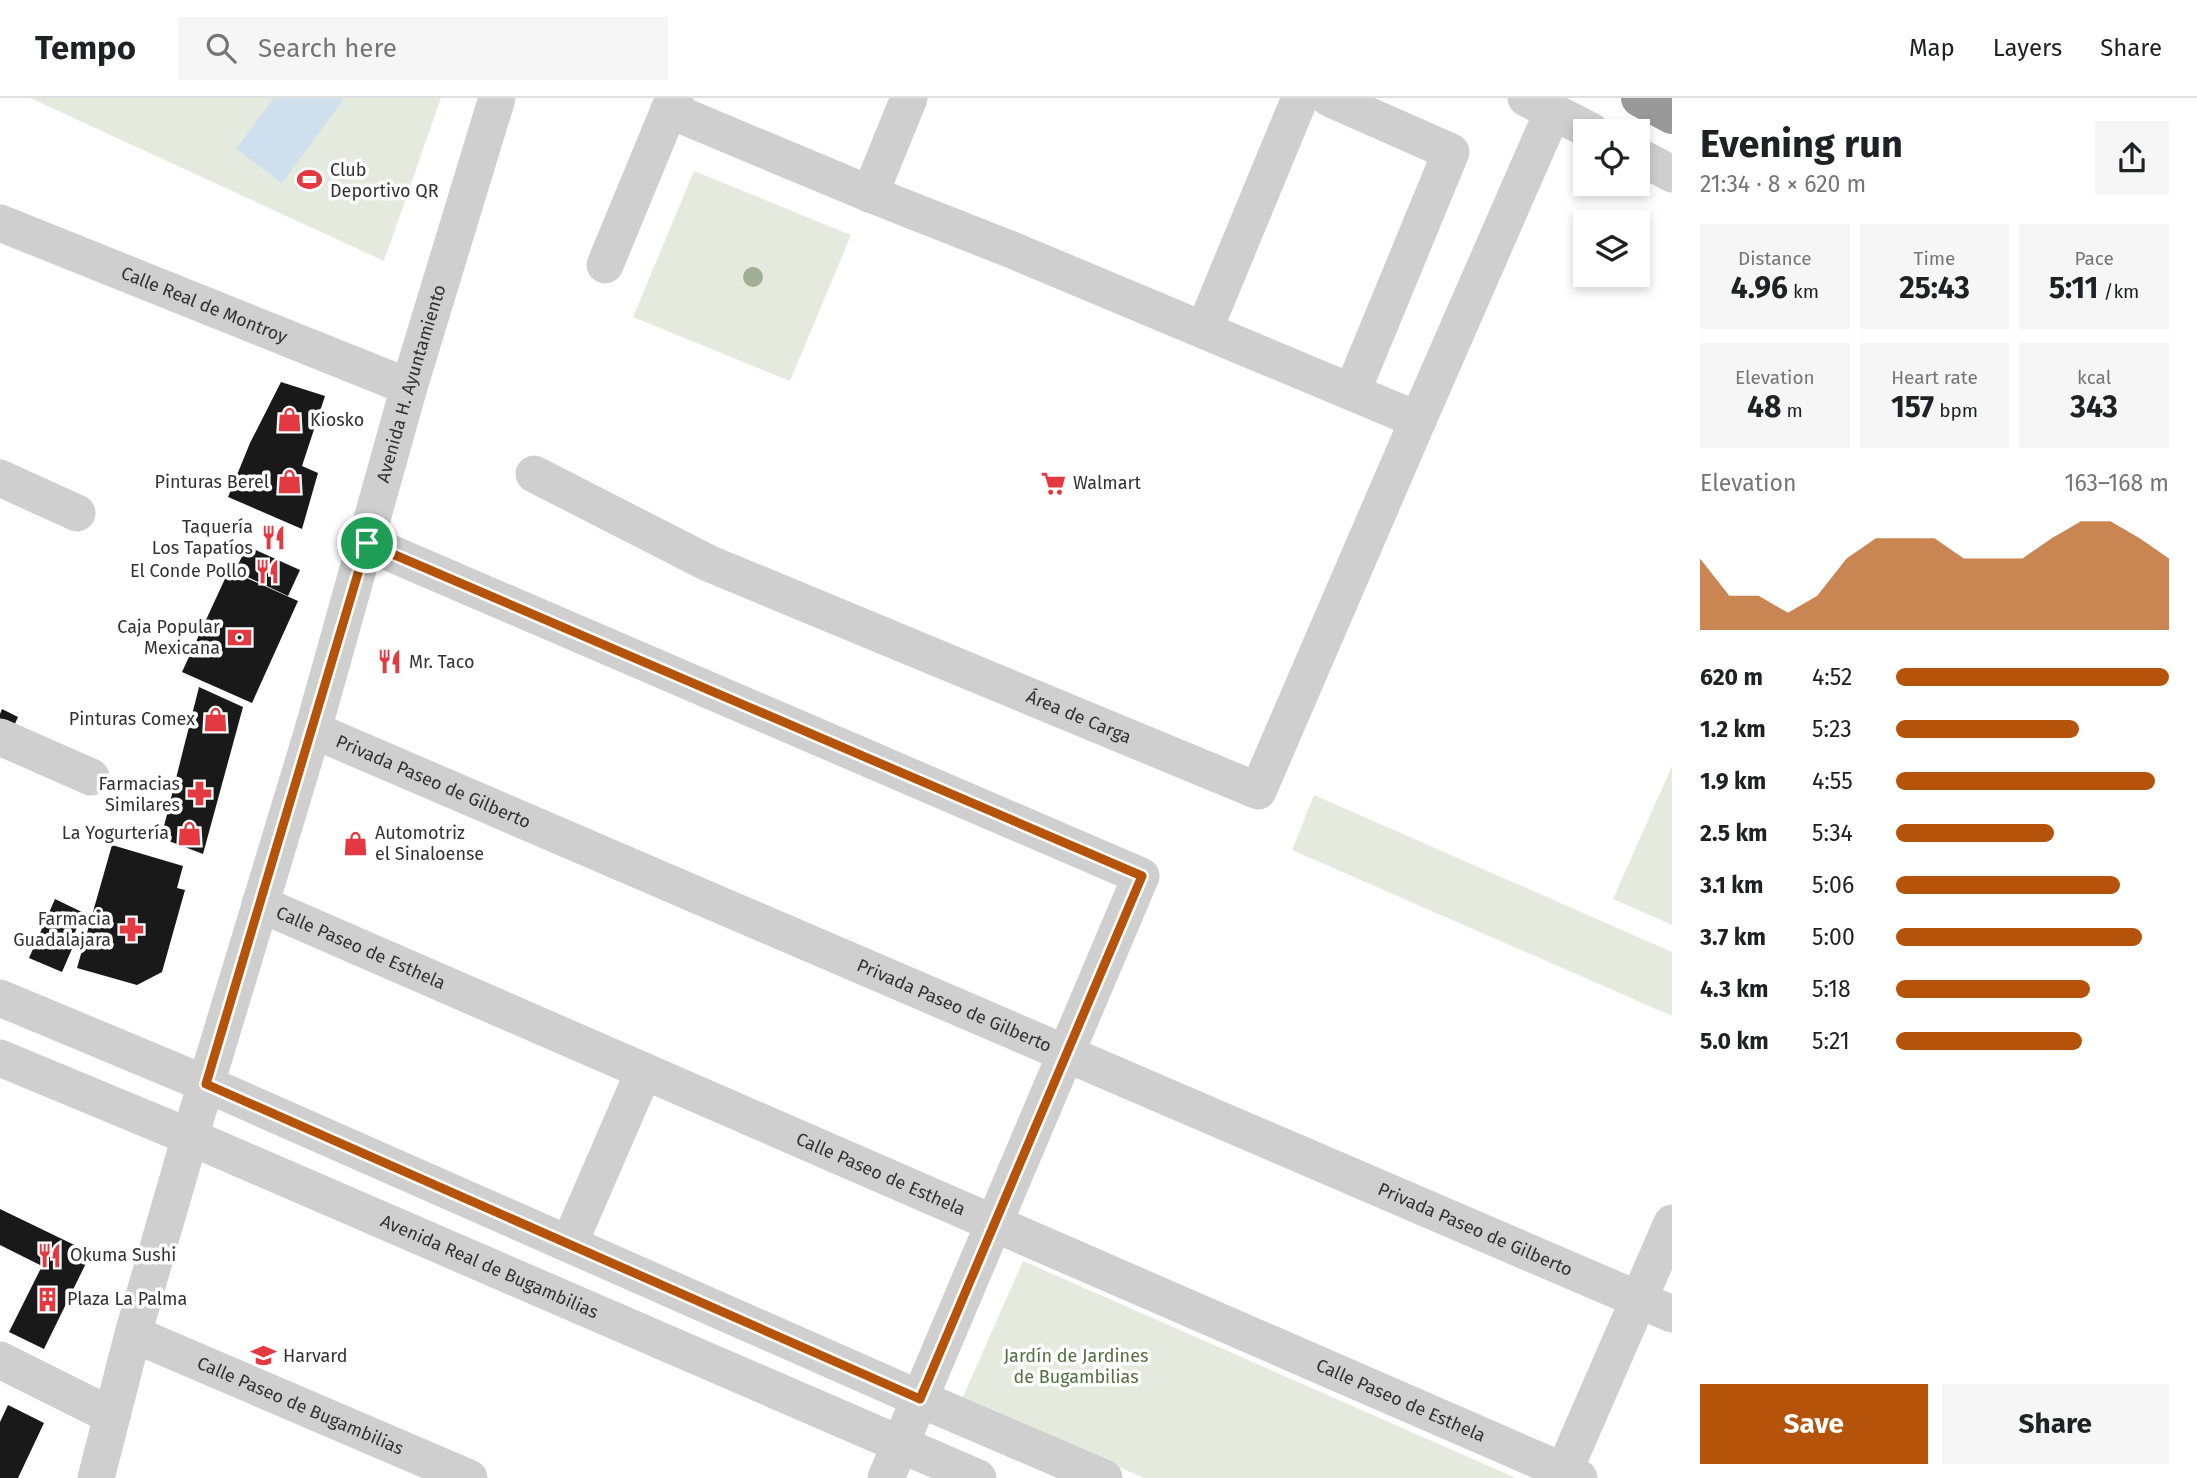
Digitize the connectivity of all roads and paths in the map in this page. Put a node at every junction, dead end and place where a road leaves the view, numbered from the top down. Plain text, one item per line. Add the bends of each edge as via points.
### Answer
1 (497, 98) edge
2 (909, 98) edge
3 (1300, 98) edge
4 (1329, 98) edge
5 (1640, 98) edge
6 (672, 104) edge
7 (1539, 105) edge
8 (1672, 115) edge
9 (1573, 122) edge
10 (1650, 162) edge
11 (1672, 174) edge
12 (870, 194) junction
13 (0, 223) edge
14 (605, 265) dead end
15 (1204, 330) junction
16 (410, 387) junction
17 (1352, 392) junction
18 (1418, 421) junction
19 (534, 474) dead end
20 (0, 478) edge
21 (77, 513) dead end
22 (367, 543) junction
23 (313, 730) junction
24 (0, 737) edge
25 (91, 777) dead end
26 (260, 904) junction
27 (0, 999) edge
28 (1066, 1054) junction
29 (0, 1058) edge
30 (644, 1071) junction
31 (206, 1084) junction
32 (190, 1138) junction
33 (1672, 1223) edge
34 (994, 1224) junction
35 (569, 1244) junction
36 (1639, 1300) junction
37 (1672, 1314) edge
38 (133, 1334) junction
39 (0, 1360) edge
40 (920, 1399) junction
41 (112, 1416) junction
42 (901, 1445) junction
43 (1568, 1476) edge
44 (96, 1478) edge
45 (468, 1478) edge
46 (886, 1478) edge
47 (978, 1478) edge
48 (1104, 1478) edge

1 - 16 street, Avenida H. Ayuntamiento
2 - 12 street
3 - 15 street
4 - 17 street via 1451,152
5 - 8 highway
6 - 12 street
6 - 14 street
7 - 9 street
7 - 18 street
10 - 11 street
12 - 15 street
13 - 16 street, Calle Real de Montroy
15 - 17 street
16 - 22 street, Avenida H. Ayuntamiento
17 - 18 street
18 - 19 street, Área de Carga via 1258,791 708,562
20 - 21 street
22 - 23 street, Avenida H. Ayuntamiento
22 - 28 street via 1142,876
23 - 26 street, Avenida H. Ayuntamiento
23 - 28 street, Privada Paseo de Gilberto
24 - 25 street
26 - 30 street, Calle Paseo de Esthela
26 - 31 street, Avenida H. Ayuntamiento
27 - 31 street
28 - 34 street
28 - 36 street, Privada Paseo de Gilberto
29 - 32 street, Avenida Real de Bugambilias
30 - 34 street, Calle Paseo de Esthela
30 - 35 street
31 - 32 street, Avenida H. Ayuntamiento
31 - 35 street
32 - 38 street, Avenida H. Ayuntamiento
32 - 42 street, Avenida Real de Bugambilias
33 - 36 street
34 - 40 street
34 - 43 street, Calle Paseo de Esthela
35 - 40 street
36 - 37 street, Privada Paseo de Gilberto
36 - 43 street
38 - 41 street, Avenida H. Ayuntamiento
38 - 45 street, Calle Paseo de Bugambilias
39 - 41 street
40 - 42 street
40 - 48 street
41 - 44 street, Avenida H. Ayuntamiento
42 - 46 street
42 - 47 street, Avenida Real de Bugambilias

